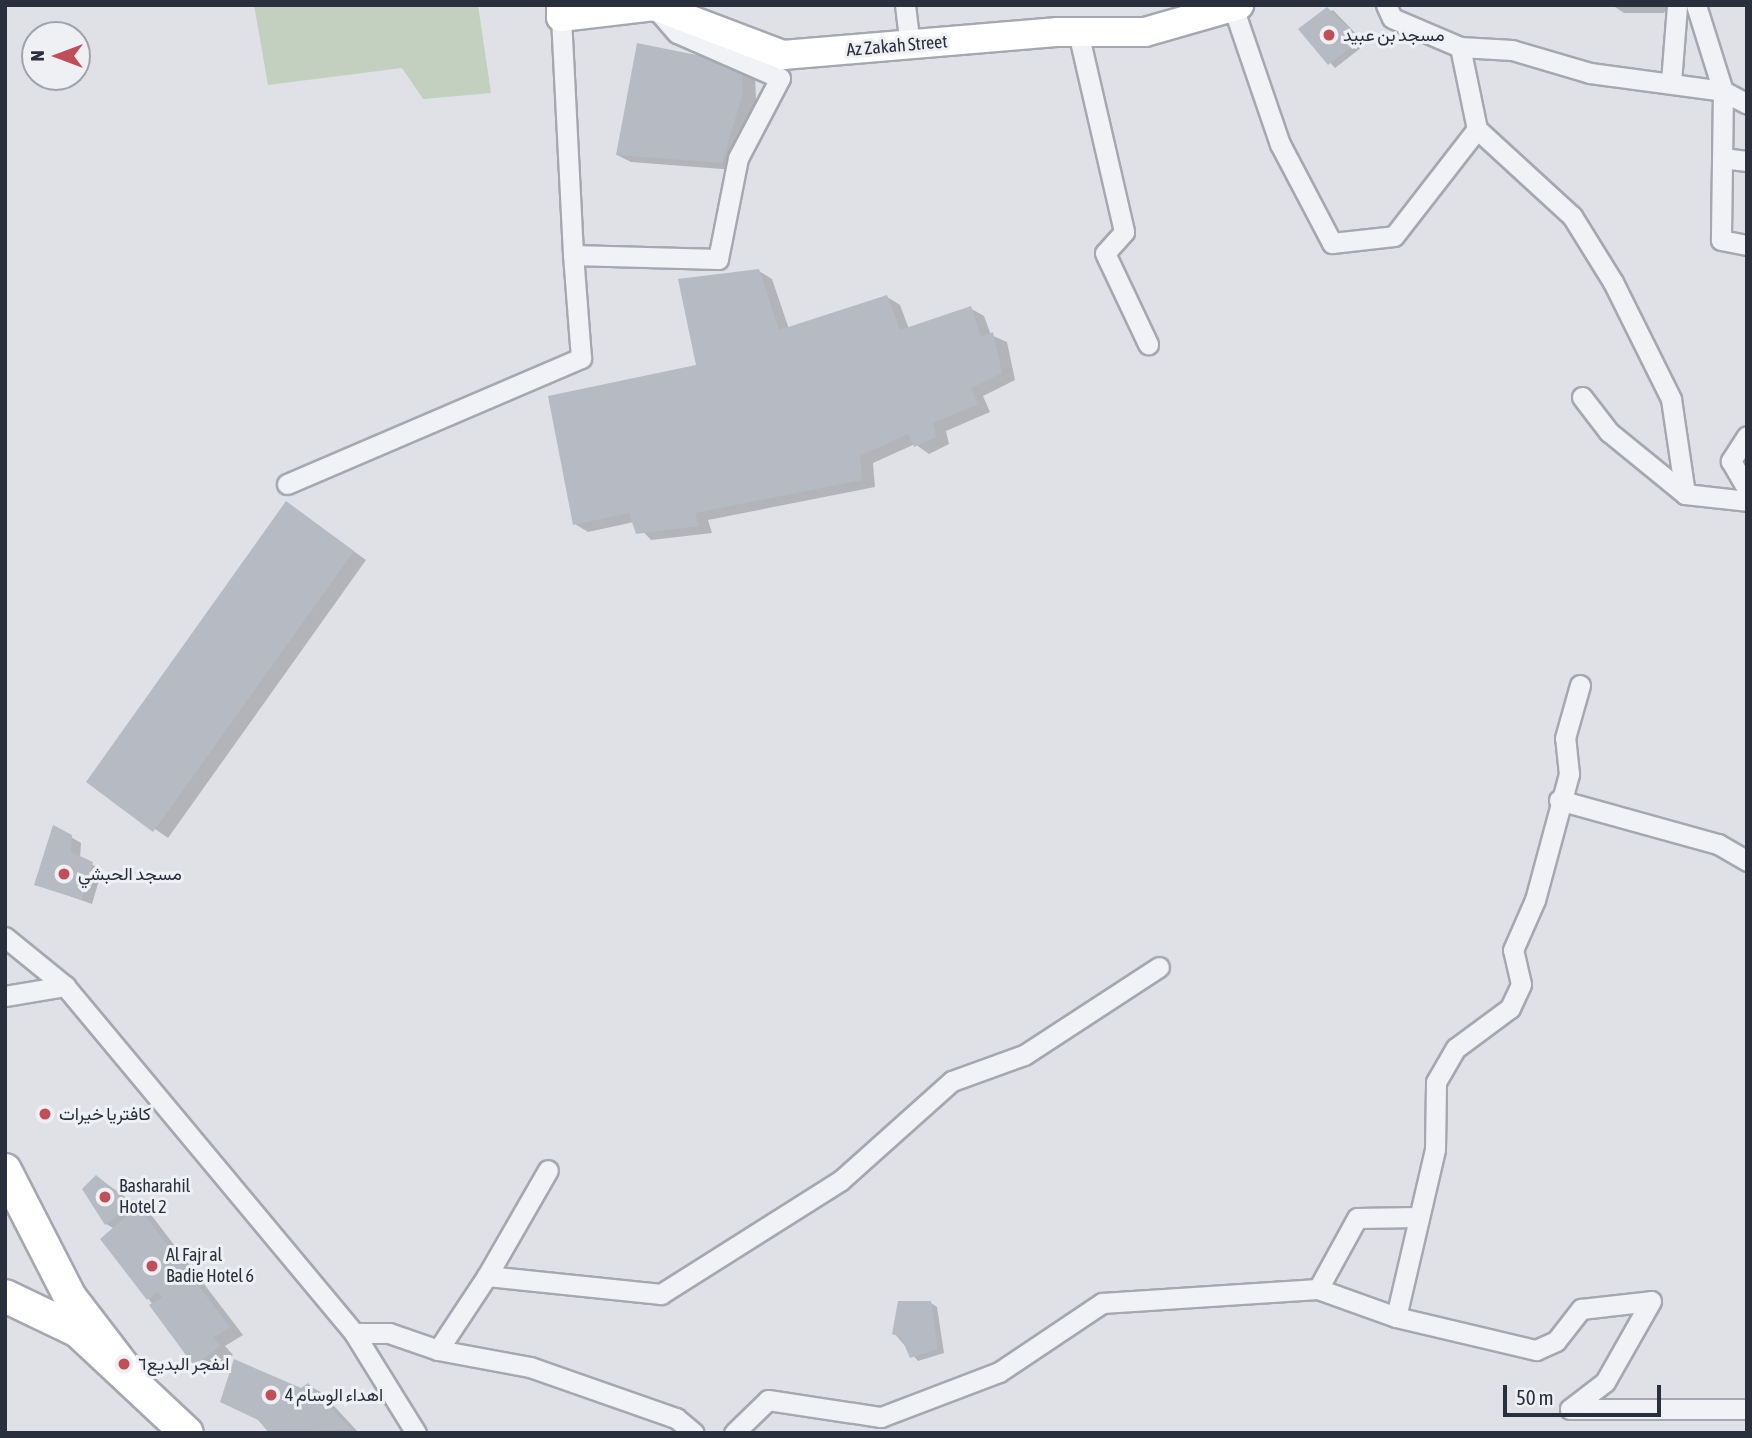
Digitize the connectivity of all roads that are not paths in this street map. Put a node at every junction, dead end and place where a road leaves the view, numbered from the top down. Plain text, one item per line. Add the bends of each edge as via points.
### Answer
1 (905, 5) edge
2 (1386, 5) edge
3 (1677, 5) edge
4 (1696, 5) edge
5 (654, 6) edge
6 (1236, 6) edge
7 (561, 11) edge
8 (1078, 32) junction
9 (910, 46) junction
10 (1460, 47) junction
11 (1671, 82) junction
12 (1723, 91) junction
13 (1747, 104) edge
14 (1477, 129) junction
15 (1722, 158) junction
16 (1747, 161) edge
17 (1747, 245) edge
18 (573, 255) junction
19 (1148, 344) dead end
20 (1582, 397) dead end
21 (1747, 436) edge
22 (287, 484) dead end
23 (1747, 489) edge
24 (1685, 494) junction
25 (1747, 501) edge
26 (1580, 685) dead end
27 (1559, 800) junction
28 (1747, 861) edge
29 (5, 937) edge
30 (1159, 967) dead end
31 (65, 986) junction
32 (5, 996) edge
33 (5, 1170) edge
34 (548, 1170) dead end
35 (1419, 1217) junction
36 (487, 1276) junction
37 (1318, 1289) junction
38 (5, 1296) edge
39 (1396, 1317) junction
40 (5, 1320) edge
41 (78, 1331) junction
42 (354, 1333) junction
43 (438, 1350) junction
44 (129, 1374) junction
45 (1747, 1409) edge
46 (187, 1433) edge
47 (416, 1433) edge
48 (694, 1433) edge
49 (734, 1433) edge

1 - 9 street
2 - 10 street via 1392,18
3 - 11 street
4 - 12 street
5 - 7 street, Az Zakah Street
5 - 9 street, Az Zakah Street via 783,55
5 - 18 street via 677,33 780,78 738,158 718,259
6 - 8 street, Az Zakah Street via 1146,32
6 - 14 street via 1280,144 1332,243 1394,236
7 - 18 street
8 - 9 street, Az Zakah Street
8 - 19 street via 1124,232 1105,253
10 - 11 street via 1512,50 1590,73
10 - 14 street
11 - 12 street
12 - 13 street
12 - 15 street
14 - 24 street via 1572,216 1613,282 1671,399
15 - 16 street
15 - 17 street via 1721,240
18 - 22 street via 581,358
20 - 24 street via 1609,432
21 - 23 street via 1731,461
24 - 25 street
26 - 27 street via 1565,738 1569,774
27 - 28 street via 1718,845
27 - 35 street via 1535,900 1513,950 1521,984 1510,1008 1456,1048 1436,1082 1436,1149
29 - 31 street
30 - 36 street via 1024,1055 952,1081 840,1181 661,1294
31 - 32 street
31 - 42 street
33 - 44 main road via 70,1297
34 - 36 street
35 - 37 street via 1357,1218
35 - 39 street
36 - 43 street
37 - 39 street
37 - 49 street via 1102,1303 999,1372 881,1417 768,1400
38 - 41 main road
39 - 45 street via 1536,1350 1556,1341 1581,1309 1651,1301 1605,1382 1570,1409
40 - 41 main road
41 - 44 main road
42 - 43 street via 389,1333
42 - 47 street
43 - 48 street via 530,1367 676,1418
44 - 46 main road

